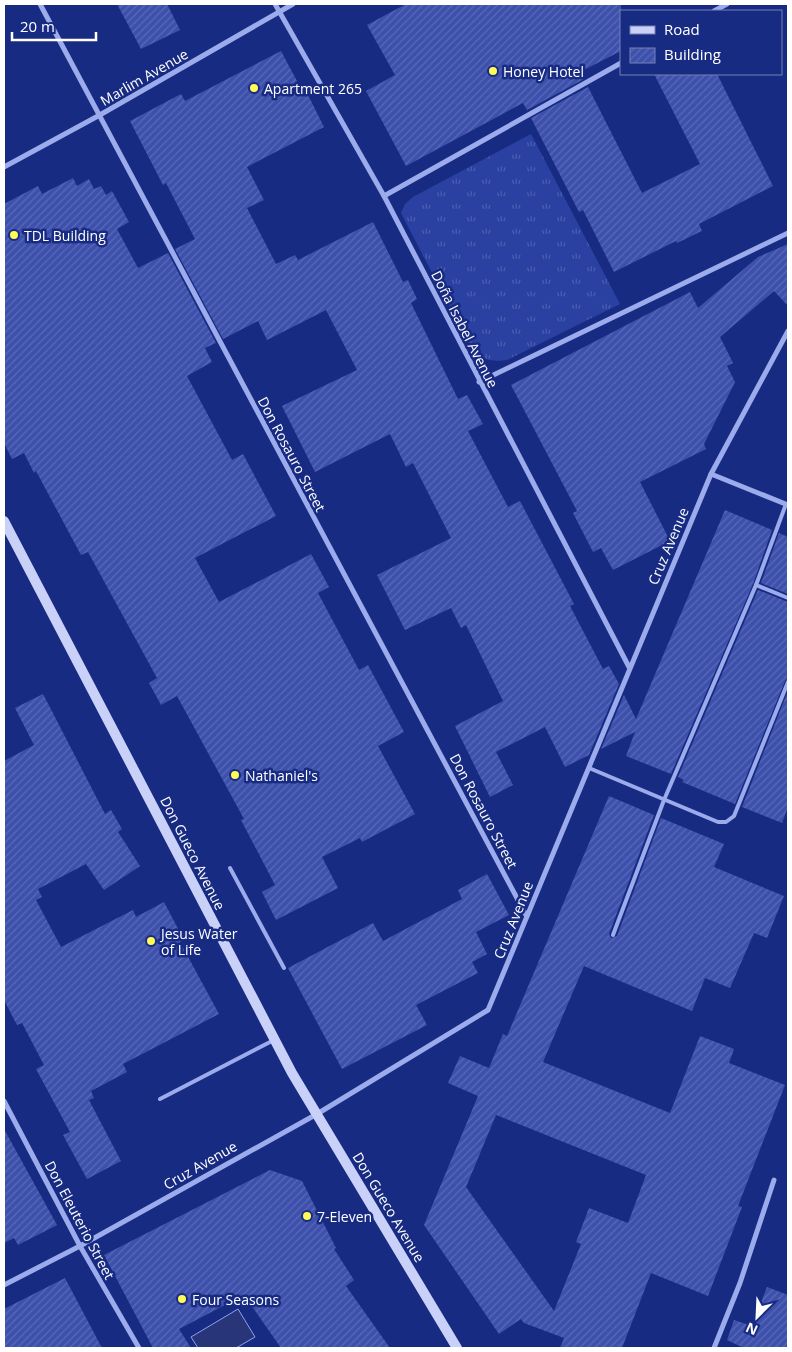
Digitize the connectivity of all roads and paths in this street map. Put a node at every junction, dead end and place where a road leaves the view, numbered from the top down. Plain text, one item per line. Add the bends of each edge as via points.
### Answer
1 (40, 4) edge
2 (275, 4) edge
3 (293, 4) edge
4 (727, 4) edge
5 (716, 10) edge
6 (279, 12) junction
7 (620, 64) edge
8 (98, 116) junction
9 (4, 167) edge
10 (384, 196) junction
11 (788, 233) edge
12 (788, 331) edge
13 (479, 382) junction
14 (711, 474) junction
15 (787, 504) edge
16 (4, 521) edge
17 (756, 585) junction
18 (788, 598) edge
19 (629, 667) junction
20 (788, 682) edge
21 (589, 768) junction
22 (664, 800) junction
23 (230, 868) dead end
24 (526, 915) junction
25 (613, 934) dead end
26 (284, 968) dead end
27 (274, 1040) junction
28 (160, 1099) dead end
29 (4, 1101) edge
30 (317, 1114) junction
31 (774, 1180) dead end
32 (80, 1246) junction
33 (4, 1285) edge
34 (139, 1348) edge
35 (457, 1348) edge
36 (714, 1348) edge

1 - 8 street, Don Rosauro Street
2 - 6 street, Doña Isabel Avenue
3 - 6 street, Marlim Avenue
4 - 5 street
6 - 8 street, Marlim Avenue
6 - 10 street, Doña Isabel Avenue
7 - 10 street
8 - 9 street, Marlim Avenue
8 - 24 street, Don Rosauro Street
10 - 13 street, Doña Isabel Avenue
11 - 13 street
12 - 14 street, Cruz Avenue
13 - 19 street, Doña Isabel Avenue
14 - 15 street
14 - 19 street, Cruz Avenue
15 - 17 lane
16 - 27 main road, Don Gueco Avenue
17 - 18 lane
17 - 22 lane
19 - 21 street, Cruz Avenue
20 - 22 lane via 734,816 726,822 718,822
21 - 22 lane
21 - 24 street, Cruz Avenue
22 - 25 lane
23 - 26 lane
24 - 30 street, Cruz Avenue via 488,1010
27 - 28 lane
27 - 30 main road, Don Gueco Avenue
29 - 32 street, Don Eleuterio Street
30 - 32 street, Cruz Avenue
30 - 35 main road, Don Gueco Avenue
31 - 36 street via 740,1283
32 - 33 street, Cruz Avenue
32 - 34 street, Don Eleuterio Street

